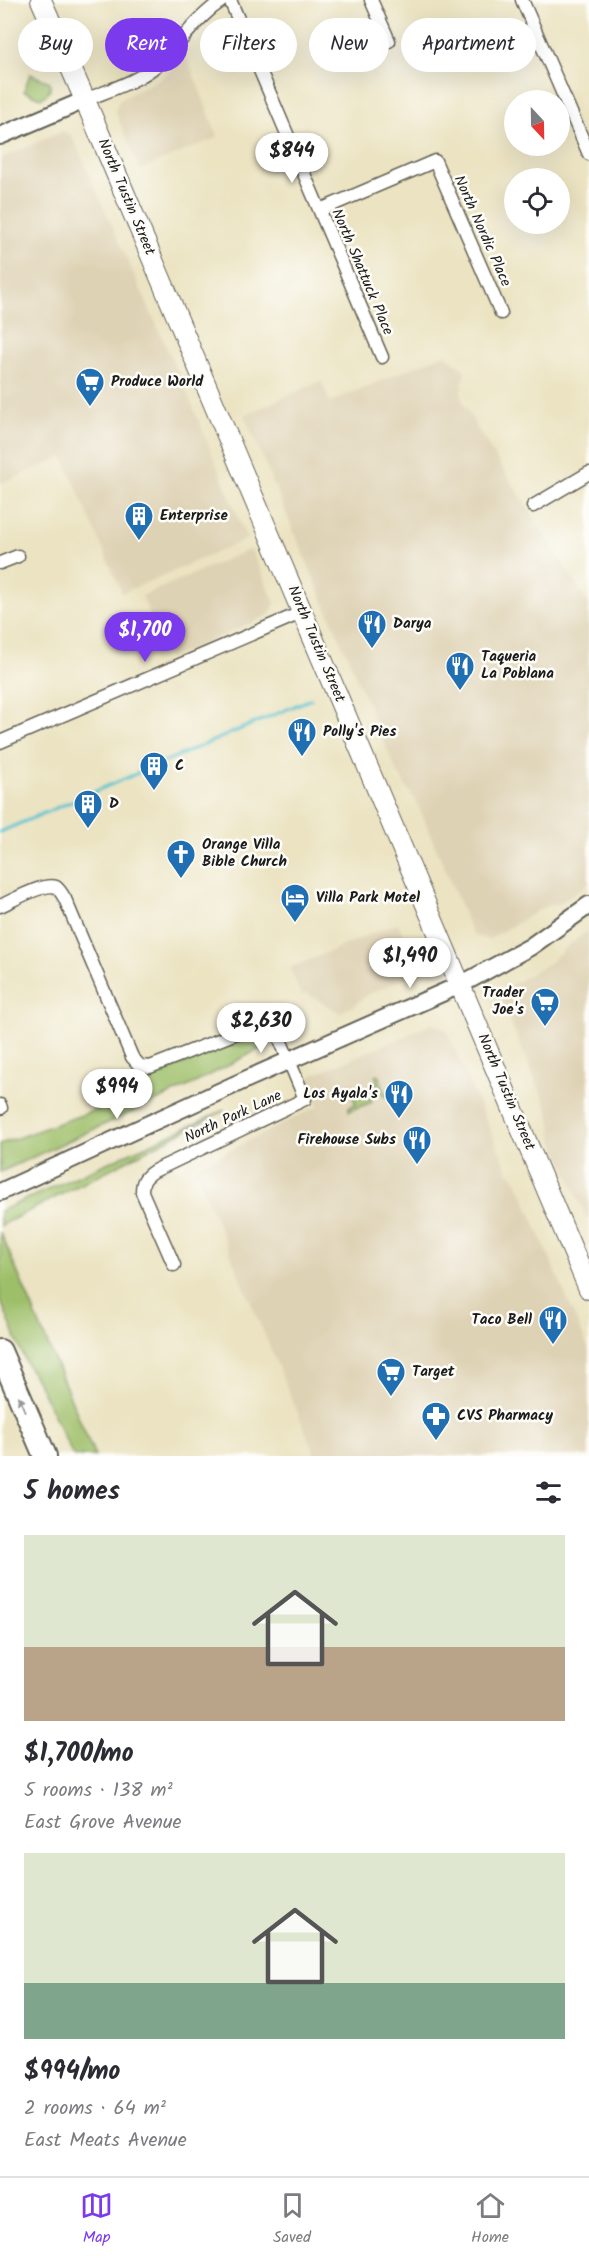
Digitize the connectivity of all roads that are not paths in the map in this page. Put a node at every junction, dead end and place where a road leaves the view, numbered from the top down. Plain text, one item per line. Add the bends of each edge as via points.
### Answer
1 (41, 0) edge
2 (223, 0) edge
3 (230, 0) edge
4 (371, 0) edge
5 (522, 0) edge
6 (379, 18) edge
7 (86, 100) junction
8 (584, 127) edge
9 (0, 136) edge
10 (589, 154) edge
11 (320, 210) junction
12 (501, 313) dead end
13 (382, 357) dead end
14 (589, 472) edge
15 (533, 506) dead end
16 (18, 556) dead end
17 (0, 563) edge
18 (303, 612) junction
19 (0, 742) edge
20 (589, 905) edge
21 (0, 906) edge
22 (460, 986) junction
23 (289, 1061) junction
24 (0, 1192) edge
25 (174, 1265) dead end
26 (589, 1289) edge
27 (0, 1351) edge
28 (45, 1456) edge

1 - 7 main road, North Tustin Street
2 - 7 street via 195,22 150,71
3 - 11 street, North Shattuck Place
4 - 6 street
5 - 8 street
7 - 9 street
7 - 18 main road, North Tustin Street
8 - 10 street
11 - 12 street, North Nordic Place via 435,161
11 - 13 street, North Shattuck Place
14 - 15 street
16 - 17 street
18 - 19 street
18 - 22 main road, North Tustin Street
20 - 22 street via 530,947
21 - 23 street, North Park Lane via 37,889 59,889 132,1057 140,1066 150,1067 263,1025 275,1030
22 - 23 street
22 - 26 main road, North Tustin Street
23 - 24 street
23 - 25 street, North Park Lane via 305,1099 146,1176 142,1183 142,1192
28 -> 27 highway

